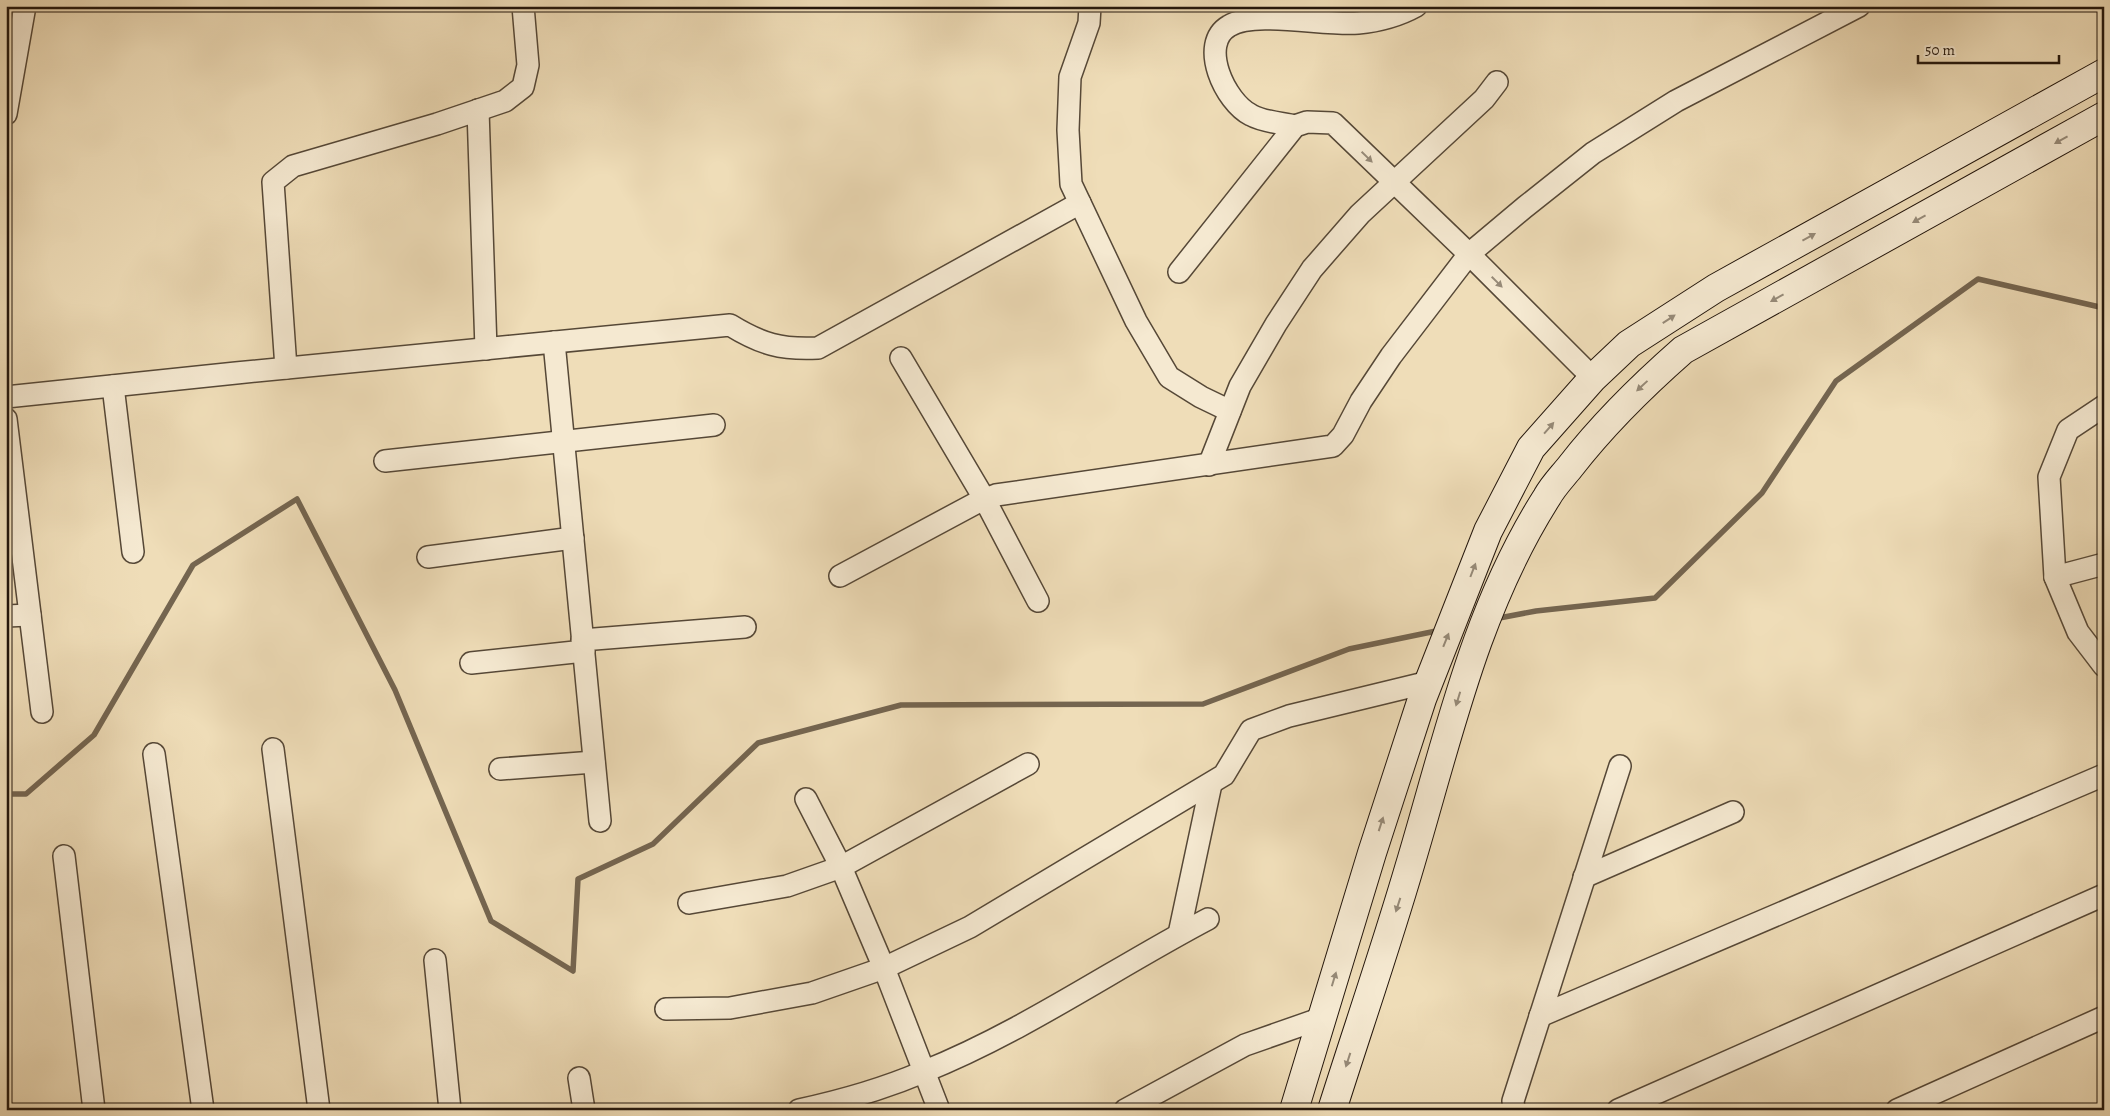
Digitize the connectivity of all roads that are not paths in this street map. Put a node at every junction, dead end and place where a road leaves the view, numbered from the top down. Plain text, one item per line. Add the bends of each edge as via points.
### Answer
1 (25, 6) edge
2 (523, 6) edge
3 (1090, 6) edge
4 (1416, 6) edge
5 (1859, 6) edge
6 (2104, 73) edge
7 (1497, 82) dead end
8 (478, 110) junction
9 (6, 114) edge
10 (2104, 116) edge
11 (1295, 126) junction
12 (1394, 182) junction
13 (1080, 203) junction
14 (1469, 254) junction
15 (1179, 272) dead end
16 (554, 342) junction
17 (486, 349) junction
18 (901, 358) dead end
19 (286, 368) junction
20 (1593, 378) junction
21 (113, 386) junction
22 (6, 397) edge
23 (2104, 406) edge
24 (1230, 411) junction
25 (6, 419) edge
26 (714, 425) dead end
27 (563, 441) junction
28 (385, 461) dead end
29 (1209, 464) junction
30 (985, 500) junction
31 (12, 508) edge
32 (573, 538) junction
33 (133, 552) dead end
34 (428, 557) dead end
35 (2104, 564) edge
36 (840, 576) dead end
37 (2055, 577) junction
38 (1038, 601) dead end
39 (30, 615) junction
40 (6, 616) edge
41 (745, 627) dead end
42 (583, 646) junction
43 (471, 663) dead end
44 (2104, 666) edge
45 (1432, 673) junction
46 (42, 712) dead end
47 (273, 749) dead end
48 (154, 754) dead end
49 (594, 762) junction
50 (1028, 764) dead end
51 (1620, 766) dead end
52 (500, 769) dead end
53 (2104, 775) edge
54 (1211, 784) junction
55 (806, 799) dead end
56 (1733, 812) dead end
57 (600, 821) dead end
58 (1372, 853) junction
59 (64, 856) dead end
60 (840, 867) junction
61 (1410, 867) junction
62 (1584, 877) junction
63 (2104, 895) edge
64 (689, 903) dead end
65 (1208, 918) dead end
66 (1178, 934) junction
67 (434, 960) dead end
68 (884, 968) junction
69 (666, 1009) dead end
70 (1540, 1016) junction
71 (2104, 1017) edge
72 (1322, 1018) junction
73 (924, 1072) junction
74 (579, 1078) dead end
75 (94, 1110) edge
76 (203, 1110) edge
77 (319, 1110) edge
78 (450, 1110) edge
79 (584, 1110) edge
80 (799, 1110) edge
81 (939, 1110) edge
82 (1125, 1110) edge
83 (1294, 1110) edge
84 (1332, 1110) edge
85 (1514, 1110) edge
86 (1618, 1110) edge
87 (1897, 1110) edge

1 - 9 street
2 - 8 street via 528,64 523,87 505,101
3 - 13 street via 1089,23 1070,77 1071,184
4 - 11 street via 1397,16 1357,23 1252,19 1230,25 1219,34 1215,53 1219,75 1233,100 1251,115
5 - 14 street via 1676,101 1593,153
20 -> 6 street via 1629,344 1716,288
7 - 12 street via 1484,99
8 - 17 street
8 - 19 street via 294,166 273,182
10 -> 61 street via 1684,350 1640,388 1587,445 1548,495 1516,548 1489,608
11 -> 12 street via 1307,122 1333,123
11 - 15 street
12 - 14 street
12 - 24 street via 1360,214 1312,269 1240,386
13 - 16 street via 818,348 791,349 752,338 730,326
13 - 24 street via 1136,321 1169,377
14 -> 20 street
14 - 29 street via 1391,356 1343,436 1333,446
16 - 17 street
16 - 27 street
17 - 19 street
18 - 30 street
19 - 21 street
45 -> 20 street via 1488,531 1531,448
21 - 22 street
21 - 33 street
23 - 37 street via 2068,430 2050,477
24 - 29 street
25 - 31 street
26 - 27 street
27 - 28 street
27 - 32 street
29 - 30 street via 996,495
30 - 36 street
30 - 38 street
31 - 39 street
32 - 34 street
32 - 42 street
35 - 37 street
37 - 44 street via 2078,632
39 - 40 street
39 - 46 street
41 - 42 street
42 - 43 street
42 - 49 street
45 - 54 street via 1251,730 1224,775
58 -> 45 street
47 - 77 street
48 - 76 street
49 - 52 street
49 - 57 street
50 - 60 street
51 - 62 street
53 - 70 street
54 - 66 street
54 - 68 street via 970,927
55 - 60 street
56 - 62 street
58 - 61 street
72 -> 58 street
59 - 75 street
60 - 64 street via 787,886
60 - 68 street
61 -> 84 street
62 - 70 street
63 - 86 street
65 - 66 street
66 - 73 street via 1001,1035
67 - 78 street
68 - 69 street via 812,993 730,1008
68 - 73 street
70 - 85 street via 1513,1100
71 - 87 street
72 - 82 street via 1245,1045
72 - 83 street
73 - 80 street via 839,1101
73 - 81 street
74 - 79 street

